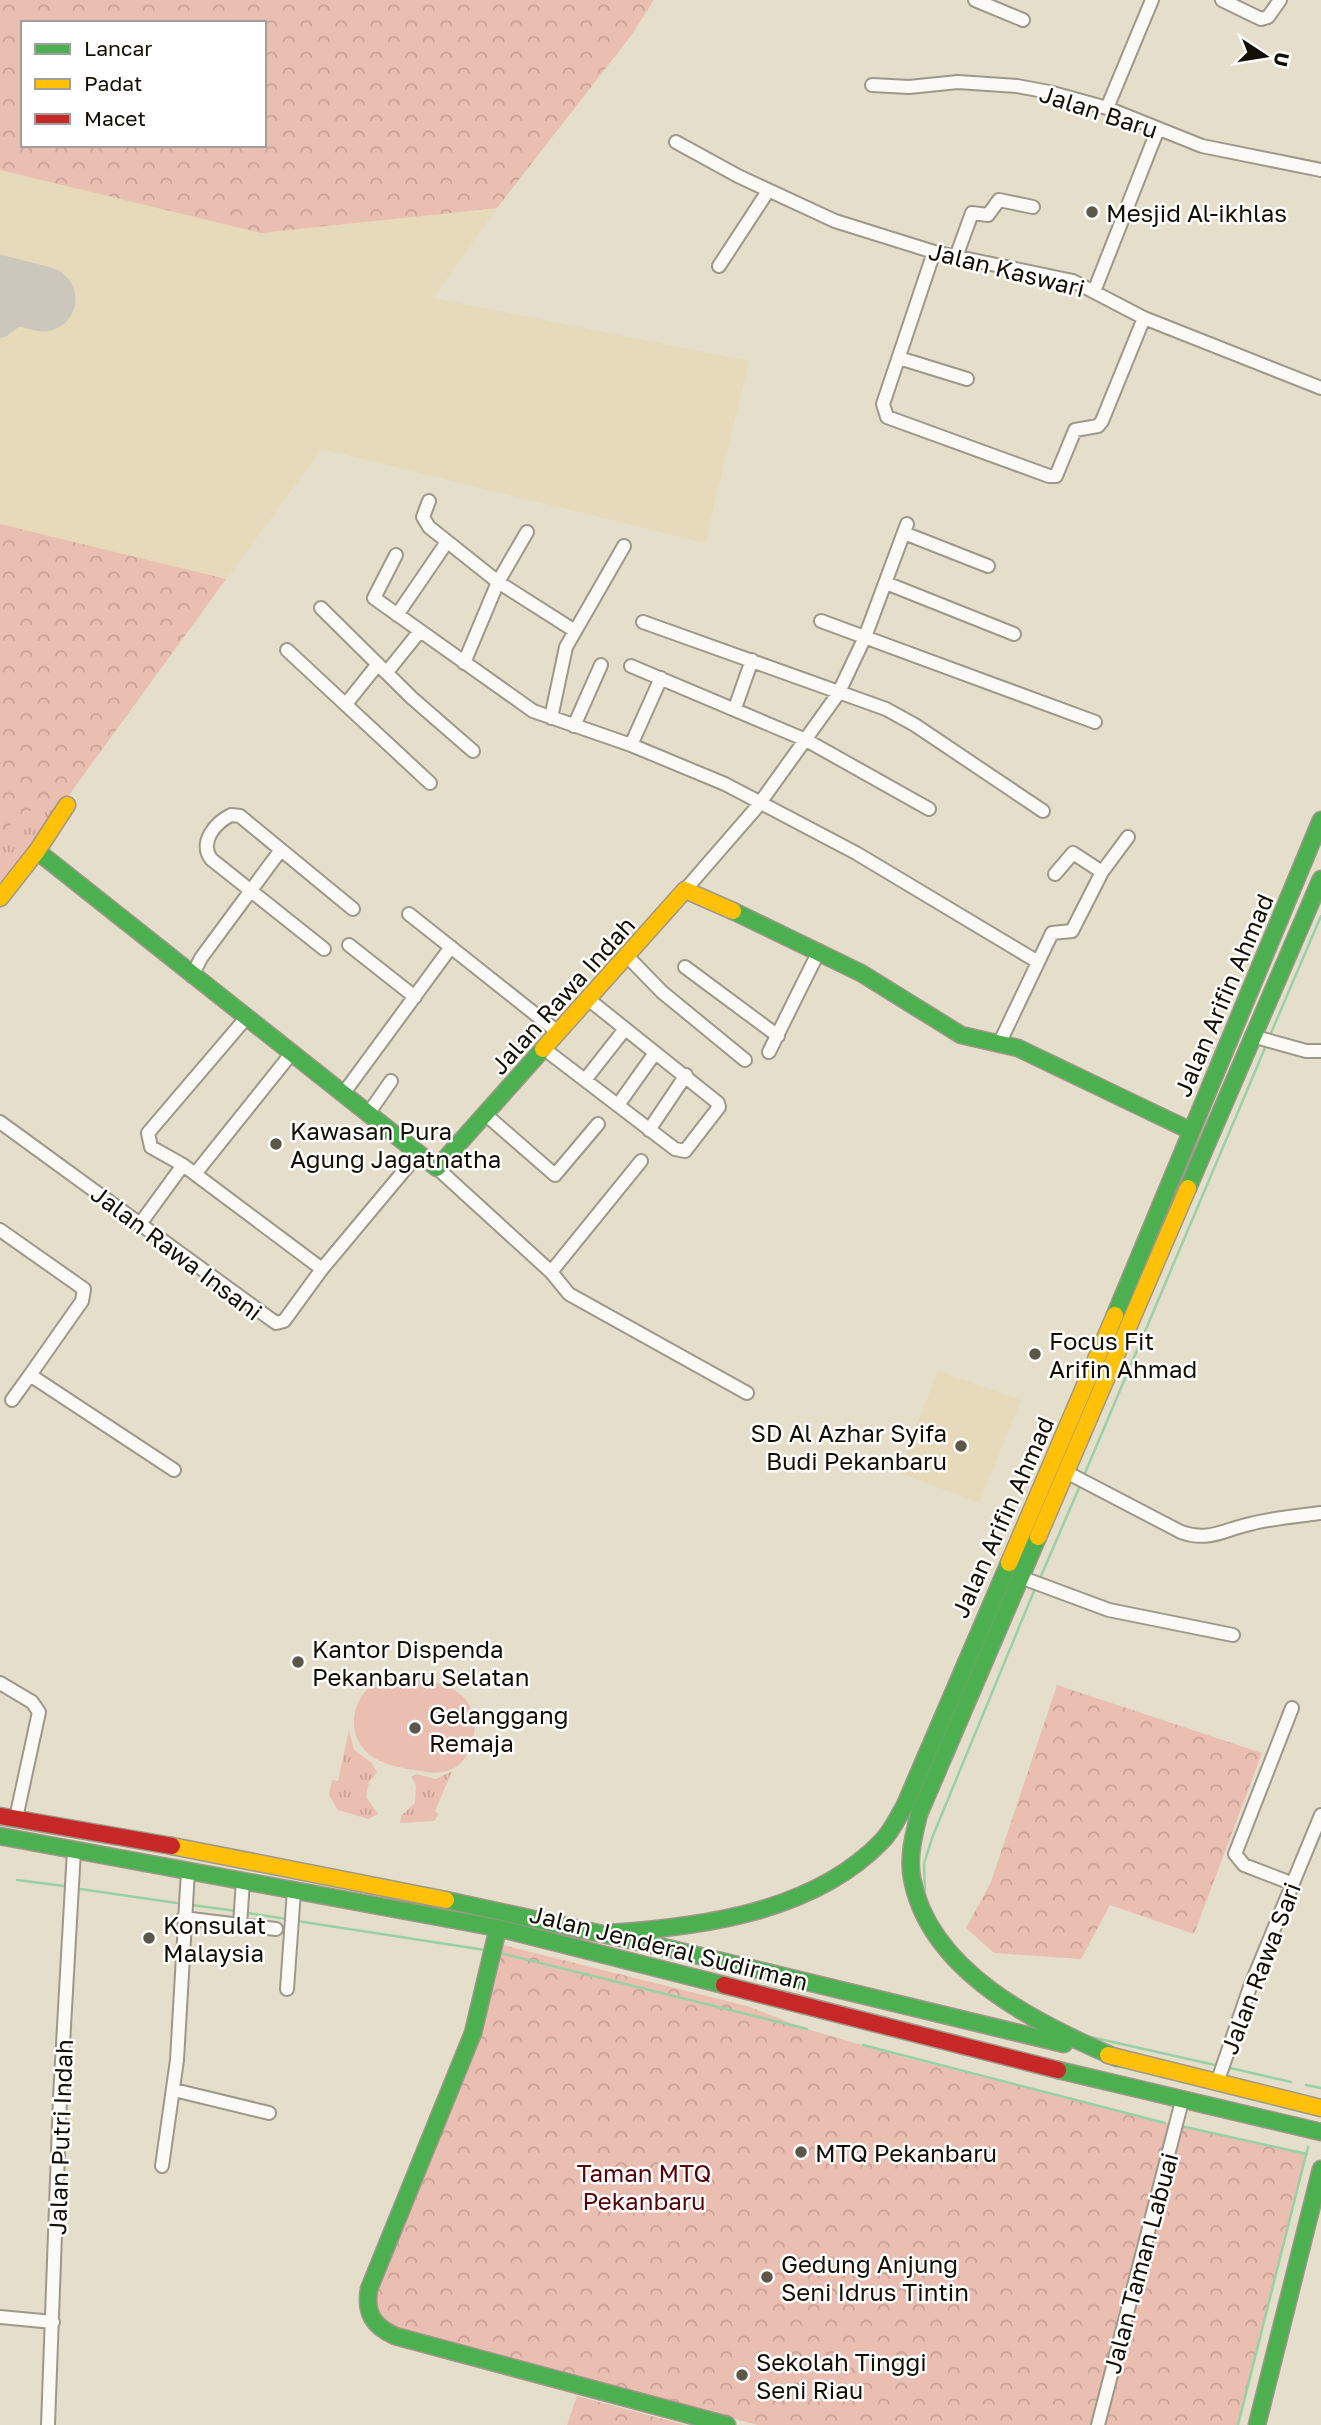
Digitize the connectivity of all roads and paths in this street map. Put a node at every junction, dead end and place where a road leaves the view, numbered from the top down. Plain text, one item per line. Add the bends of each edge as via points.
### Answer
1 (975, 0) edge
2 (1152, 0) edge
3 (1222, 0) edge
4 (1280, 0) edge
5 (1023, 20) dead end
6 (872, 85) dead end
7 (1107, 108) junction
8 (1158, 129) junction
9 (676, 142) dead end
10 (1321, 170) edge
11 (768, 191) junction
12 (1033, 207) dead end
13 (933, 252) junction
14 (956, 257) junction
15 (719, 266) dead end
16 (1095, 289) junction
17 (1144, 318) junction
18 (899, 358) junction
19 (968, 379) dead end
20 (1321, 387) edge
21 (429, 501) dead end
22 (527, 533) dead end
23 (447, 542) junction
24 (624, 546) dead end
25 (396, 555) dead end
26 (988, 566) dead end
27 (498, 582) junction
28 (886, 583) junction
29 (321, 608) dead end
30 (397, 615) junction
31 (821, 621) dead end
32 (643, 622) dead end
33 (420, 631) junction
34 (575, 631) junction
35 (1014, 634) dead end
36 (864, 636) junction
37 (287, 650) dead end
38 (752, 660) junction
39 (464, 663) junction
40 (601, 665) dead end
41 (631, 666) dead end
42 (383, 668) junction
43 (661, 678) junction
44 (838, 694) junction
45 (346, 704) junction
46 (735, 708) junction
47 (551, 718) junction
48 (1095, 722) dead end
49 (574, 726) junction
50 (806, 740) junction
51 (631, 745) junction
52 (473, 751) dead end
53 (430, 783) dead end
54 (760, 803) junction
55 (67, 804) dead end
56 (929, 809) dead end
57 (1043, 811) dead end
58 (1321, 820) edge
59 (1128, 837) dead end
60 (37, 851) junction
61 (280, 851) junction
62 (1102, 872) junction
63 (1055, 874) dead end
64 (1321, 879) edge
65 (685, 890) junction
66 (251, 892) junction
67 (0, 898) edge
68 (353, 909) dead end
69 (409, 914) dead end
70 (349, 945) dead end
71 (451, 947) junction
72 (324, 949) dead end
73 (819, 951) junction
74 (628, 957) junction
75 (1038, 962) junction
76 (685, 967) dead end
77 (192, 976) junction
78 (415, 997) junction
79 (588, 999) junction
80 (246, 1018) junction
81 (625, 1028) junction
82 (559, 1033) junction
83 (778, 1036) junction
84 (1252, 1036) junction
85 (1000, 1042) junction
86 (543, 1048) junction
87 (1321, 1051) edge
88 (769, 1052) dead end
89 (655, 1053) junction
90 (291, 1054) junction
91 (745, 1060) dead end
92 (686, 1075) junction
93 (585, 1080) junction
94 (391, 1081) dead end
95 (343, 1094) junction
96 (618, 1105) junction
97 (368, 1114) junction
98 (485, 1114) junction
99 (0, 1122) edge
100 (598, 1124) dead end
101 (1187, 1129) junction
102 (649, 1130) junction
103 (418, 1154) junction
104 (641, 1161) dead end
105 (183, 1165) junction
106 (437, 1168) junction
107 (195, 1174) junction
108 (140, 1224) junction
109 (0, 1230) edge
110 (322, 1269) junction
111 (551, 1272) junction
112 (1110, 1326) junction
113 (1126, 1334) junction
114 (30, 1375) junction
115 (747, 1393) dead end
116 (12, 1400) dead end
117 (174, 1470) dead end
118 (1066, 1472) junction
119 (1321, 1513) edge
120 (1020, 1577) junction
121 (1233, 1635) dead end
122 (0, 1682) edge
123 (1292, 1708) dead end
124 (1321, 1815) edge
125 (8, 1817) edge
126 (100, 1832) junction
127 (0, 1836) edge
128 (74, 1850) junction
129 (95, 1854) junction
130 (188, 1870) junction
131 (243, 1880) junction
132 (1291, 1883) junction
133 (294, 1890) junction
134 (183, 1918) junction
135 (240, 1925) junction
136 (498, 1928) junction
137 (276, 1929) dead end
138 (609, 1933) junction
139 (828, 1986) junction
140 (287, 1989) dead end
141 (861, 1994) junction
142 (822, 2008) junction
143 (855, 2016) junction
144 (1117, 2058) junction
145 (1217, 2083) junction
146 (174, 2090) junction
147 (1182, 2101) junction
148 (1321, 2108) edge
149 (269, 2113) dead end
150 (1321, 2132) edge
151 (162, 2166) dead end
152 (1321, 2169) edge
153 (0, 2316) edge
154 (53, 2322) junction
155 (48, 2425) edge
156 (727, 2425) edge
157 (1098, 2425) edge
158 (1257, 2425) edge

1 - 5 street
2 - 7 street
3 - 4 street via 1261,19 1268,17
6 - 7 street, Jalan Baru via 958,82 1017,86
7 - 8 street, Jalan Baru
8 - 10 street, Jalan Baru via 1219,151
8 - 16 street
9 - 11 street, Jalan Kaswari
11 - 13 street, Jalan Kaswari via 835,221
11 - 15 street
12 - 14 street via 999,200 988,215 974,212
13 - 14 street, Jalan Kaswari
13 - 18 street
14 - 16 street, Jalan Kaswari
16 - 17 street, Jalan Kaswari
17 - 18 street via 1102,421 1075,430 1056,476 887,417 883,404
17 - 20 street, Jalan Kaswari
18 - 19 street
21 - 23 street via 424,521
22 - 27 street
23 - 27 street
23 - 30 street
24 - 34 street
25 - 30 street via 374,598
26 - 28 street via 906,529
27 - 34 street
27 - 39 street
28 - 35 street
28 - 36 street
29 - 42 street
30 - 33 street
31 - 36 street
32 - 38 street
33 - 39 street
33 - 42 street
34 - 47 street via 562,659
36 - 44 street
36 - 48 street
37 - 45 street
38 - 44 street
38 - 46 street
39 - 47 street
40 - 49 street
41 - 43 street
42 - 45 street
42 - 52 street
43 - 46 street
43 - 51 street
44 - 50 street
44 - 57 street via 900,716
45 - 53 street
46 - 50 street
47 - 49 street
49 - 51 street
50 - 54 street
50 - 56 street
51 - 54 street
54 - 65 street
54 - 75 street via 856,853
55 - 60 main road
58 - 101 main road, Jalan Arifin Ahmad
59 - 62 street
60 - 67 main road
60 - 77 main road
61 - 66 street
61 - 66 street via 236,815 225,818 206,841 211,859
61 - 68 street
62 - 63 street via 1073,853
62 - 75 street via 1072,931 1053,932
64 - 84 main road, Jalan Arifin Ahmad
65 - 73 main road
65 - 74 main road, Jalan Rawa Indah
66 - 72 street
66 - 77 street
69 - 71 street
70 - 78 street
71 - 78 street
71 - 82 street
73 - 83 street
73 - 85 main road via 961,1035
74 - 79 main road, Jalan Rawa Indah
74 - 91 street via 662,992
75 - 85 street
76 - 83 street
77 - 80 main road
78 - 95 street
79 - 81 street
79 - 82 main road, Jalan Rawa Indah
80 - 90 main road
80 - 105 street via 148,1133 151,1147
81 - 89 street
81 - 93 street
82 - 86 main road, Jalan Rawa Indah
83 - 88 street
84 - 87 street
84 - 113 main road, Jalan Arifin Ahmad
85 - 101 main road
86 - 93 street
86 - 98 main road, Jalan Rawa Indah
89 - 92 street
89 - 96 street
90 - 95 main road
90 - 107 street
92 - 102 street
92 - 102 street via 719,1107 685,1151
93 - 96 street
94 - 97 street
95 - 97 main road
96 - 102 street
97 - 103 main road
98 - 100 street via 555,1175
98 - 106 main road, Jalan Rawa Indah
99 - 108 street, Jalan Rawa Insani
101 - 112 main road, Jalan Arifin Ahmad
103 - 106 main road
103 - 110 street, Jalan Rawa Insani
104 - 111 street
105 - 107 street
105 - 108 street
106 - 111 street
107 - 110 street
108 - 110 street, Jalan Rawa Insani via 276,1323 284,1321
109 - 114 street via 84,1289 82,1301
111 - 115 street via 584,1304
112 - 113 main road
112 - 138 main road, Jalan Arifin Ahmad via 905,1805 882,1841 837,1877 788,1899 663,1931
113 - 118 main road, Jalan Arifin Ahmad
114 - 116 street
114 - 117 street
118 - 119 street via 1196,1536 1227,1534 1251,1524
118 - 120 main road, Jalan Arifin Ahmad
120 - 121 street via 1109,1609
120 - 144 main road, Jalan Arifin Ahmad via 919,1814 912,1844 913,1883 921,1908 941,1940 982,1980 1035,2021
122 - 125 street via 32,1702 39,1712
123 - 132 street via 1235,1854 1244,1865
124 - 132 street, Jalan Rawa Sari
125 - 126 main road, Jalan Jenderal Sudirman
126 - 129 main road
126 - 138 main road, Jalan Jenderal Sudirman
127 - 128 main road, Jalan Jenderal Sudirman
128 - 129 main road, Jalan Jenderal Sudirman
128 - 154 street, Jalan Putri Indah
129 - 130 main road, Jalan Jenderal Sudirman
130 - 131 main road, Jalan Jenderal Sudirman
130 - 134 street
131 - 133 main road, Jalan Jenderal Sudirman
131 - 135 street
132 - 145 street, Jalan Rawa Sari
133 - 136 main road, Jalan Jenderal Sudirman
133 - 140 street
134 - 135 street
134 - 146 street
135 - 137 street
136 - 142 main road, Jalan Jenderal Sudirman
136 - 156 main road via 473,2033 369,2289 367,2314 374,2325 395,2336
138 - 139 main road, Jalan Jenderal Sudirman
139 - 141 main road, Jalan Jenderal Sudirman
139 - 142 main road
141 - 143 main road
141 - 144 main road, Jalan Jenderal Sudirman
142 - 143 main road, Jalan Jenderal Sudirman
143 - 147 main road, Jalan Jenderal Sudirman
144 - 145 main road, Jalan Jenderal Sudirman
145 - 148 main road, Jalan Jenderal Sudirman
146 - 149 street
146 - 151 street
147 - 150 main road, Jalan Jenderal Sudirman
147 - 157 street, Jalan Taman Labuai
152 - 158 main road
153 - 154 street
154 - 155 street, Jalan Putri Indah

